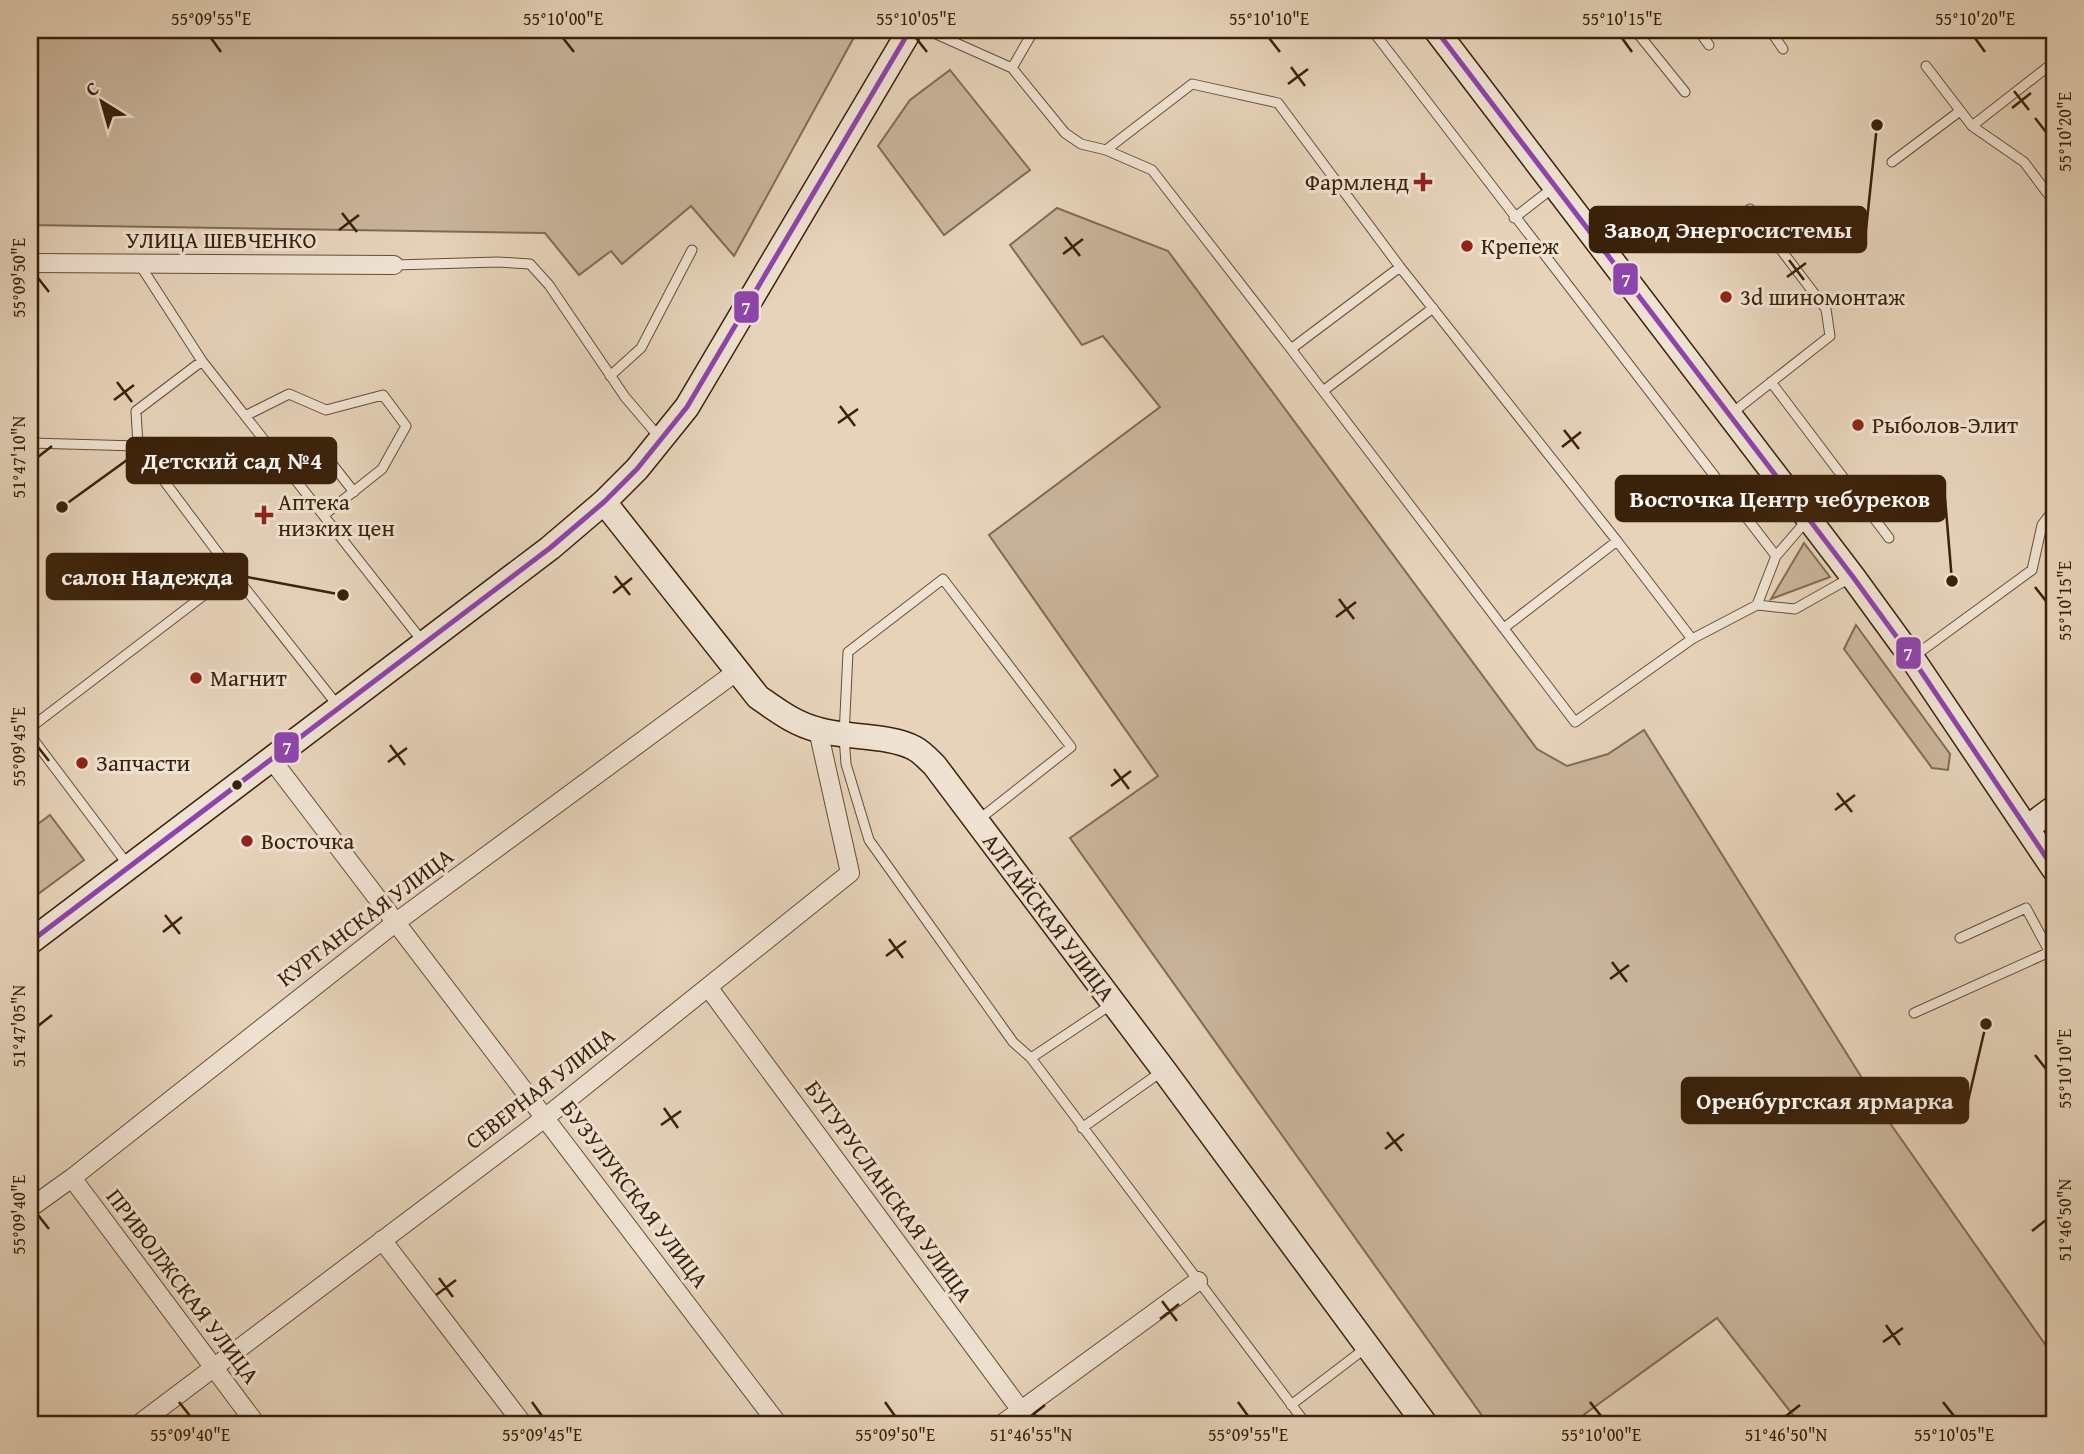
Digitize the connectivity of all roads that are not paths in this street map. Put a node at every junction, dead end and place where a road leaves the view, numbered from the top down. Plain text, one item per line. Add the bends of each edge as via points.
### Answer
1 (910, 30) edge
2 (927, 30) edge
3 (1034, 30) edge
4 (1371, 30) edge
5 (1436, 30) edge
6 (1635, 30) edge
7 (1698, 30) edge
8 (1770, 30) edge
9 (1709, 46) dead end
10 (1783, 49) dead end
11 (2054, 62) edge
12 (1926, 66) dead end
13 (1012, 68) junction
14 (1685, 92) dead end
15 (1960, 111) junction
16 (1972, 126) junction
17 (1106, 150) junction
18 (1892, 162) dead end
19 (1555, 186) junction
20 (2054, 202) edge
21 (1750, 209) dead end
22 (1514, 218) junction
23 (692, 250) dead end
24 (30, 263) edge
25 (139, 264) junction
26 (394, 265) joint
27 (1400, 267) junction
28 (1433, 308) junction
29 (1291, 349) junction
30 (202, 360) junction
31 (610, 376) junction
32 (1771, 382) junction
33 (1323, 391) junction
34 (1730, 414) junction
35 (245, 416) junction
36 (661, 439) junction
37 (30, 443) edge
38 (138, 446) junction
39 (332, 464) dead end
40 (354, 492) junction
41 (604, 502) junction
42 (2054, 509) edge
43 (324, 515) junction
44 (1809, 518) junction
45 (1889, 538) dead end
46 (1617, 541) junction
47 (1776, 556) junction
48 (233, 573) junction
49 (1853, 577) junction
50 (1756, 605) junction
51 (1504, 628) junction
52 (1692, 639) junction
53 (424, 644) junction
54 (1912, 658) junction
55 (736, 672) junction
56 (340, 709) junction
57 (30, 728) edge
58 (818, 730) junction
59 (30, 735) edge
60 (844, 736) junction
61 (272, 760) junction
62 (2054, 808) edge
63 (977, 821) junction
64 (2027, 828) junction
65 (130, 867) junction
66 (2054, 869) edge
67 (395, 923) junction
68 (1960, 938) dead end
69 (30, 942) edge
70 (2053, 954) edge
71 (708, 987) junction
72 (1113, 1003) junction
73 (1914, 1013) dead end
74 (1031, 1058) junction
75 (1163, 1069) junction
76 (546, 1117) junction
77 (1082, 1128) junction
78 (72, 1178) junction
79 (30, 1208) edge
80 (382, 1240) junction
81 (1198, 1281) junction
82 (1367, 1347) junction
83 (214, 1368) junction
84 (1291, 1405) junction
85 (1026, 1417) edge
86 (139, 1424) edge
87 (256, 1424) edge
88 (523, 1424) edge
89 (778, 1424) edge
90 (1002, 1424) edge
91 (1306, 1424) edge
92 (1425, 1424) edge

1 - 36 main road via 687,407
2 - 13 lane
3 - 13 lane
4 - 22 lane
5 - 19 main road
6 - 14 lane
7 - 9 lane
8 - 10 lane
11 - 16 lane
12 - 15 lane
13 - 17 lane via 1065,133 1082,144
15 - 16 lane
15 - 18 lane
16 - 20 lane via 2024,162
17 - 27 lane via 1192,84 1278,103
17 - 29 lane via 1152,170
19 - 22 lane
19 - 34 main road
21 - 32 lane via 1826,309 1830,336
22 - 47 lane
23 - 31 lane via 641,348
24 - 25 street, УЛИЦА ШЕВЧЕНКО
25 - 26 street, УЛИЦА ШЕВЧЕНКО
25 - 30 lane
26 - 31 lane, УЛИЦА ШЕВЧЕНКО via 530,264
27 - 28 lane
27 - 29 lane
28 - 33 lane
28 - 46 lane
29 - 33 lane
30 - 35 lane
30 - 38 lane via 136,411
31 - 36 lane, УЛИЦА ШЕВЧЕНКО
32 - 34 lane
32 - 45 lane
33 - 51 lane
34 - 44 main road
35 - 40 lane via 289,394 326,410 383,396 406,426 382,470
35 - 43 lane
36 - 41 main road
37 - 38 lane
38 - 48 lane
39 - 40 lane
40 - 43 lane
41 - 53 main road
41 - 55 main road, АЛТАЙСКАЯ УЛИЦА
42 - 54 lane via 2042,525 2032,570
43 - 53 lane
44 - 47 lane
44 - 49 main road
46 - 51 lane
46 - 52 lane
47 - 50 lane
48 - 56 lane
48 - 57 lane
49 - 50 lane via 1795,609
49 - 54 main road
50 - 52 lane
51 - 52 lane via 1575,722
53 - 56 main road
54 - 64 main road
55 - 58 main road, АЛТАЙСКАЯ УЛИЦА via 758,697 787,718
55 - 67 street, КУРГАНСКАЯ УЛИЦА
56 - 61 main road
58 - 60 main road, АЛТАЙСКАЯ УЛИЦА
58 - 71 street, СЕВЕРНАЯ УЛИЦА via 850,873
59 - 65 lane
60 - 63 main road, АЛТАЙСКАЯ УЛИЦА via 914,748 935,766
60 - 63 lane via 848,652 943,579 1072,747
60 - 74 lane via 846,764 869,840 1013,1042
61 - 65 main road
61 - 67 street, БУЗУЛУКСКАЯ УЛИЦА
62 - 64 main road
63 - 72 main road, АЛТАЙСКАЯ УЛИЦА
64 - 66 main road
65 - 69 main road
67 - 76 street, БУЗУЛУКСКАЯ УЛИЦА
67 - 78 street, КУРГАНСКАЯ УЛИЦА
68 - 70 lane via 2026,908
70 - 73 lane
71 - 76 street, СЕВЕРНАЯ УЛИЦА
71 - 85 street, БУГУРУСЛАНСКАЯ УЛИЦА
72 - 74 lane
72 - 75 main road, АЛТАЙСКАЯ УЛИЦА
74 - 77 lane
75 - 77 lane
75 - 82 main road, АЛТАЙСКАЯ УЛИЦА
76 - 80 street, СЕВЕРНАЯ УЛИЦА
76 - 89 street, БУЗУЛУКСКАЯ УЛИЦА
77 - 81 lane
78 - 79 street, КУРГАНСКАЯ УЛИЦА
78 - 83 street, ПРИВОЛЖСКАЯ УЛИЦА
80 - 83 street, СЕВЕРНАЯ УЛИЦА
80 - 88 street
81 - 84 lane
81 - 85 street
82 - 84 lane
82 - 92 main road, АЛТАЙСКАЯ УЛИЦА
83 - 86 street, СЕВЕРНАЯ УЛИЦА
83 - 87 street, ПРИВОЛЖСКАЯ УЛИЦА
84 - 91 lane
85 - 90 street

